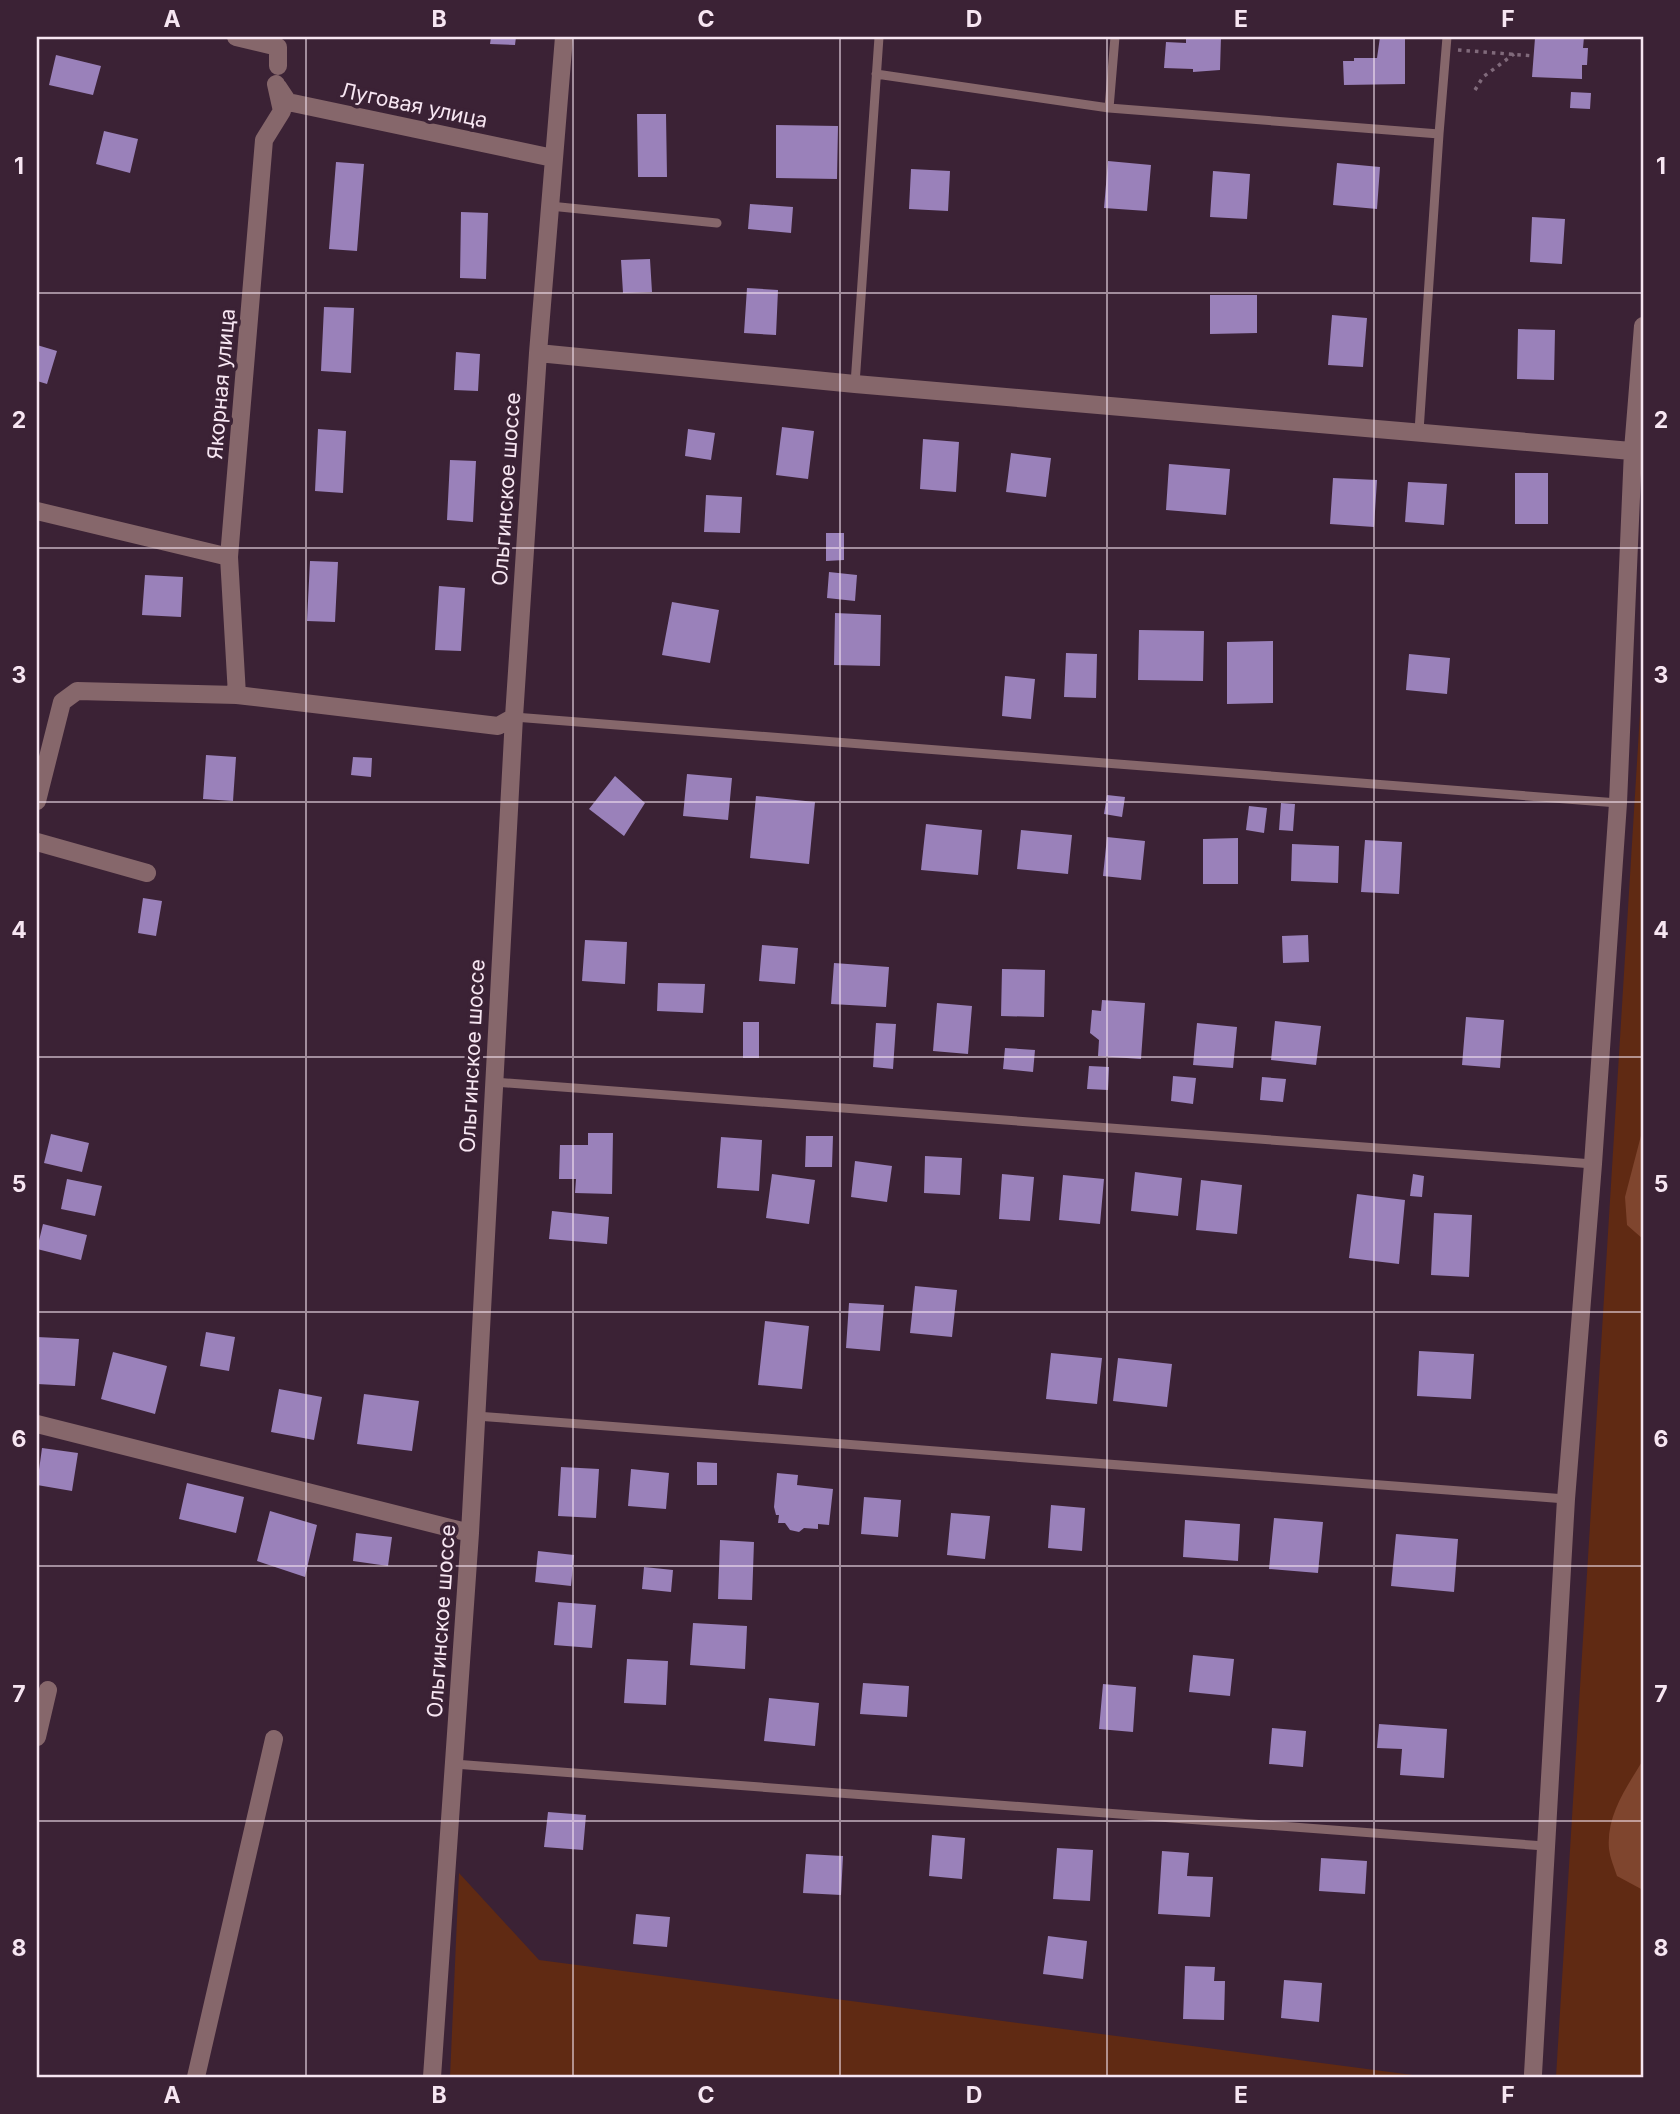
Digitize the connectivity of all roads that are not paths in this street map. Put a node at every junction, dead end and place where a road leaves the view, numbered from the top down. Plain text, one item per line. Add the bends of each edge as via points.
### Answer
1 (236, 37) edge
2 (564, 37) edge
3 (879, 37) edge
4 (1115, 37) edge
5 (1447, 37) edge
6 (876, 74) junction
7 (277, 75) junction
8 (1109, 108) junction
9 (1439, 134) junction
10 (553, 158) junction
11 (550, 206) junction
12 (717, 223) dead end
13 (1643, 326) edge
14 (538, 354) junction
15 (855, 384) junction
16 (1419, 431) junction
17 (1638, 451) edge
18 (37, 511) edge
19 (229, 557) junction
20 (237, 695) junction
21 (514, 717) junction
22 (37, 801) edge
23 (1618, 803) junction
24 (37, 842) edge
25 (147, 873) dead end
26 (494, 1082) junction
27 (1593, 1164) junction
28 (476, 1416) junction
29 (37, 1424) edge
30 (1566, 1499) junction
31 (470, 1533) junction
32 (48, 1690) dead end
33 (37, 1737) edge
34 (274, 1740) dead end
35 (454, 1764) junction
36 (1545, 1846) junction
37 (1533, 2074) dead end
38 (197, 2077) edge
39 (432, 2077) edge

1 - 7 street, Луговая улица via 278,47
2 - 10 street, Ольгинское шоссе
3 - 6 lane
4 - 8 lane
5 - 9 lane
6 - 8 lane
6 - 15 lane
7 - 10 street, Луговая улица via 288,102
7 - 19 street, Якорная улица via 282,111 264,140
8 - 9 lane
9 - 16 lane
10 - 11 street, Ольгинское шоссе
11 - 12 lane
11 - 14 street, Ольгинское шоссе
13 - 17 street
14 - 15 street
14 - 21 street, Ольгинское шоссе
15 - 16 street
16 - 17 street
17 - 23 street
18 - 19 street
19 - 20 street, Якорная улица
20 - 21 street via 498,726
20 - 22 street via 77,691 62,702
21 - 23 lane
21 - 26 street, Ольгинское шоссе
23 - 27 street
24 - 25 street
26 - 27 lane
26 - 28 street, Ольгинское шоссе
27 - 30 street
28 - 30 lane
28 - 31 street, Ольгинское шоссе
29 - 31 street
30 - 36 street
31 - 35 street, Ольгинское шоссе
32 - 33 street
34 - 38 street
35 - 36 lane
35 - 39 street, Ольгинское шоссе
36 - 37 street

